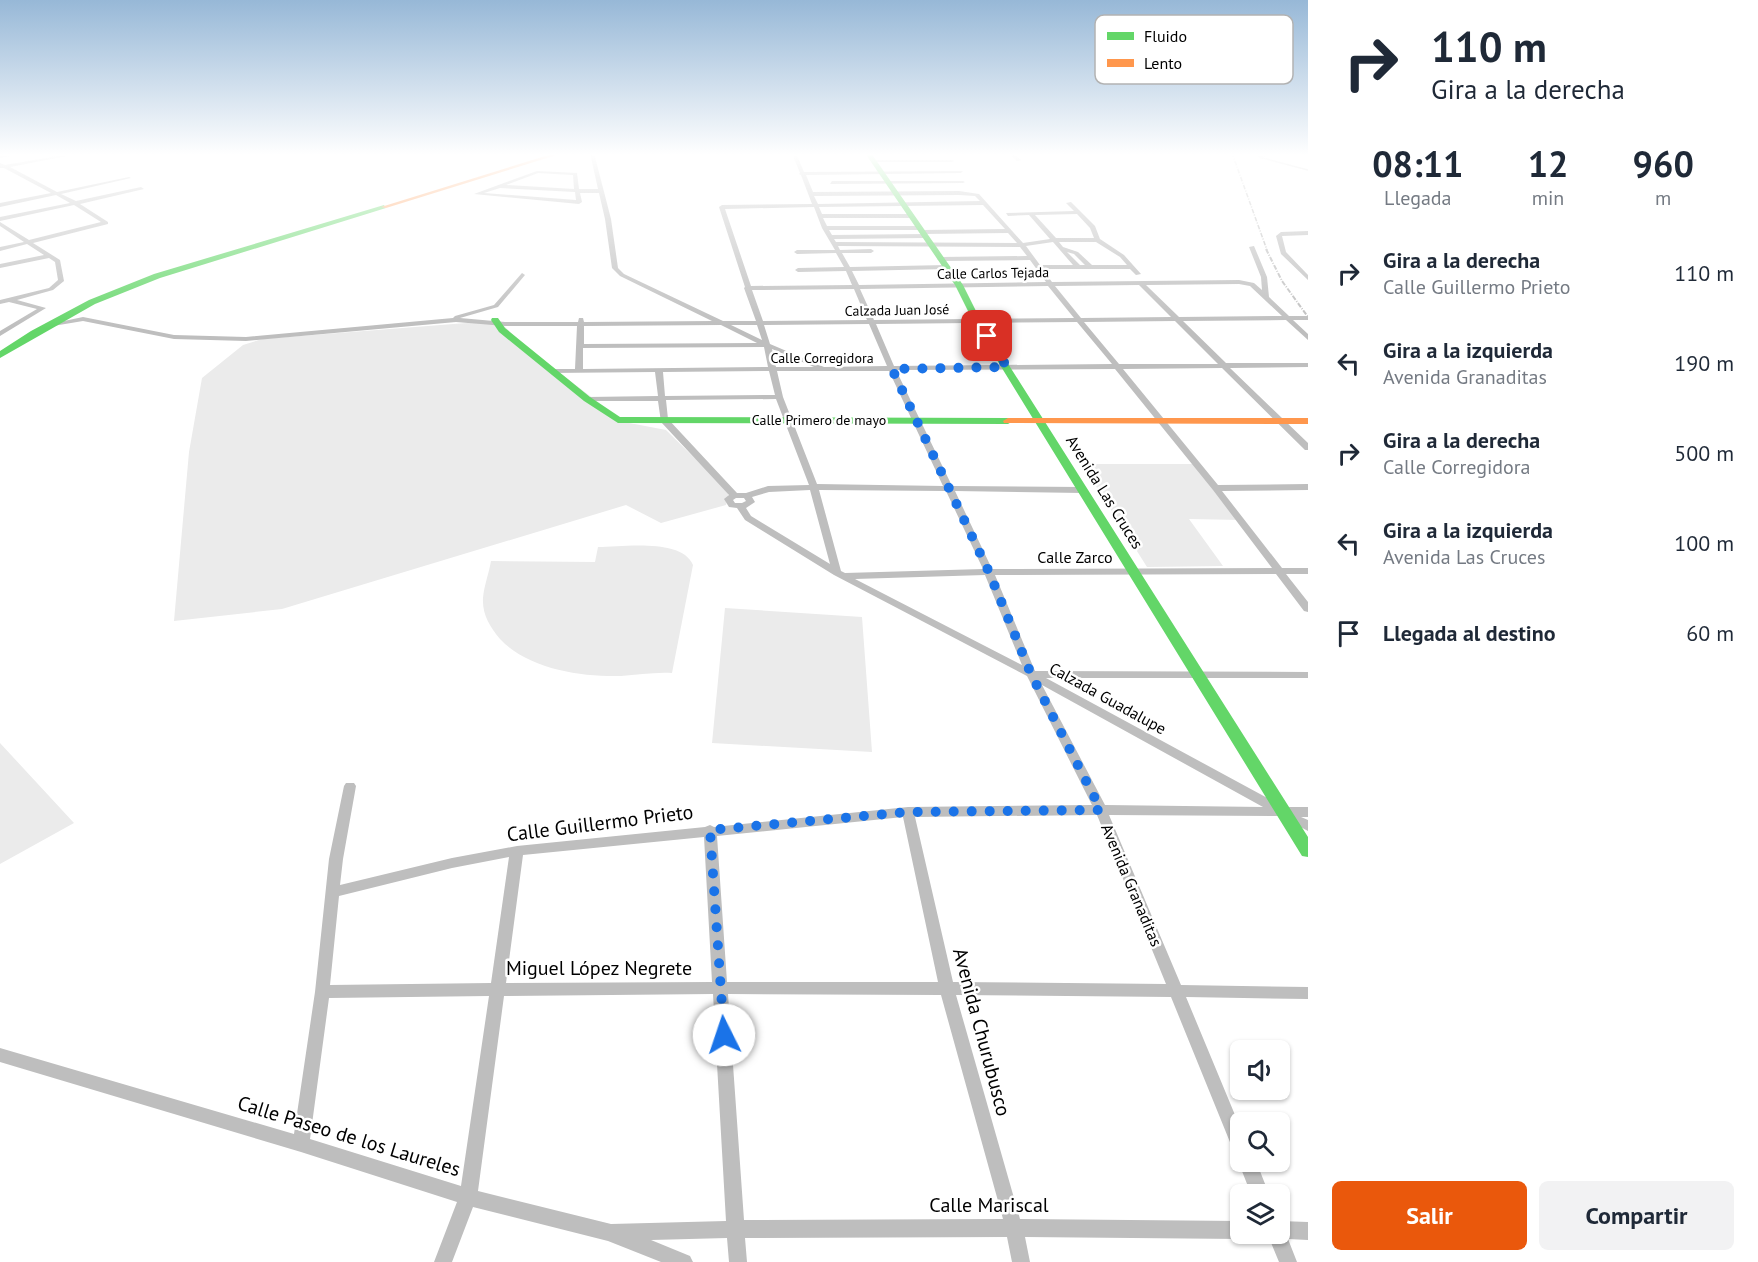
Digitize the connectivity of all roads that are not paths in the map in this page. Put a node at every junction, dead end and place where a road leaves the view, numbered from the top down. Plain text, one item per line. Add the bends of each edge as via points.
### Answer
1 (36, 212) edge
2 (89, 212) edge
3 (358, 212) edge
4 (366, 212) edge
5 (606, 212) edge
6 (724, 212) edge
7 (818, 212) edge
8 (908, 212) edge
9 (992, 212) edge
10 (1030, 213) junction
11 (1040, 213) junction
12 (1077, 213) joint
13 (1008, 214) dead end
14 (820, 216) junction
15 (911, 216) junction
16 (0, 219) edge
17 (0, 224) edge
18 (1009, 231) junction
19 (1047, 232) junction
20 (1308, 233) edge
21 (1054, 239) junction
22 (1096, 239) junction
23 (832, 240) junction
24 (27, 243) junction
25 (1020, 243) junction
26 (931, 245) junction
27 (1061, 247) junction
28 (1252, 247) dead end
29 (0, 249) edge
30 (797, 252) dead end
31 (48, 256) junction
32 (1031, 258) junction
33 (1308, 265) edge
34 (0, 266) edge
35 (1296, 266) junction
36 (1038, 267) junction
37 (1078, 267) junction
38 (1089, 267) junction
39 (1131, 267) junction
40 (798, 270) dead end
41 (849, 270) junction
42 (1138, 274) dead end
43 (522, 275) dead end
44 (1308, 278) edge
45 (1140, 282) junction
46 (1050, 284) junction
47 (959, 285) junction
48 (854, 286) junction
49 (747, 288) junction
50 (3, 299) edge
51 (1266, 299) junction
52 (92, 308) junction
53 (1287, 317) junction
54 (492, 318) junction
55 (1308, 318) edge
56 (82, 319) junction
57 (457, 319) junction
58 (712, 319) junction
59 (1178, 319) junction
60 (580, 321) junction
61 (977, 321) junction
62 (1080, 321) junction
63 (870, 322) junction
64 (721, 323) junction
65 (759, 323) junction
66 (47, 325) junction
67 (0, 334) edge
68 (1308, 338) edge
69 (767, 345) junction
70 (580, 346) junction
71 (0, 348) edge
72 (0, 355) edge
73 (1308, 365) edge
74 (1226, 366) junction
75 (1007, 367) junction
76 (1118, 367) junction
77 (826, 369) junction
78 (892, 369) junction
79 (579, 370) junction
80 (659, 370) junction
81 (771, 370) junction
82 (553, 371) junction
83 (779, 397) junction
84 (587, 399) junction
85 (660, 400) junction
86 (664, 420) junction
87 (790, 420) junction
88 (917, 420) junction
89 (1042, 421) junction
90 (1161, 421) junction
91 (1281, 422) junction
92 (1308, 422) edge
93 (1308, 448) edge
94 (814, 487) junction
95 (1308, 487) edge
96 (949, 488) junction
97 (1216, 488) junction
98 (1082, 490) junction
99 (744, 501) junction
100 (1277, 571) junction
101 (1308, 571) edge
102 (989, 572) junction
103 (1136, 572) junction
104 (840, 575) junction
105 (1308, 609) edge
106 (1031, 674) junction
107 (1197, 675) junction
108 (1308, 675) edge
109 (350, 786) dead end
110 (1101, 810) junction
111 (908, 812) junction
112 (1308, 812) edge
113 (1283, 813) junction
114 (1308, 826) edge
115 (710, 830) junction
116 (517, 851) junction
117 (1308, 851) edge
118 (332, 892) junction
119 (498, 988) junction
120 (947, 989) junction
121 (722, 990) junction
122 (1177, 991) junction
123 (322, 992) junction
124 (1308, 993) edge
125 (0, 1055) edge
126 (1230, 1121) edge
127 (301, 1144) junction
128 (468, 1197) junction
129 (1014, 1228) junction
130 (737, 1229) junction
131 (1230, 1230) edge
132 (1308, 1231) edge
133 (608, 1232) junction
134 (1290, 1232) edge
135 (1282, 1244) edge
136 (443, 1262) edge
137 (684, 1262) edge
138 (738, 1262) edge
139 (1021, 1262) edge
140 (1288, 1262) edge

1 - 16 street
2 - 24 street via 106,223
3 - 71 main road via 134,280 64,310
4 - 52 main road via 188,266
5 - 58 street via 615,268
6 - 49 street
7 - 14 street, Avenida Granaditas
8 - 15 main road, Avenida Las Cruces
9 - 18 street
10 - 11 street
10 - 13 street
10 - 19 street
11 - 12 street
11 - 19 street via 1050,224
12 - 22 street via 1093,227
14 - 15 street
14 - 23 street, Avenida Granaditas
15 - 26 main road, Avenida Las Cruces
17 - 24 street
18 - 25 street
18 - 26 street
19 - 21 street
20 - 35 street via 1279,234 1283,253
21 - 22 street
21 - 25 street
21 - 27 street
22 - 39 street
23 - 26 street
23 - 26 street
23 - 26 street
23 - 30 street
23 - 41 street, Avenida Granaditas
24 - 29 street
24 - 31 street
25 - 26 street
25 - 32 street
26 - 32 street
26 - 41 street
26 - 47 main road, Avenida Las Cruces
27 - 37 street
27 - 38 street via 1076,253
28 - 51 street via 1264,277
31 - 34 street
31 - 50 street via 58,261 59,284
32 - 36 street
33 - 35 street
35 - 44 street
36 - 37 street
36 - 46 street
37 - 38 street
38 - 39 street
39 - 42 street
40 - 41 street
41 - 48 street, Avenida Granaditas
43 - 54 street
45 - 46 street, Calle Carlos Tejada
45 - 51 street, Calle Carlos Tejada via 1239,282 1252,284
45 - 59 street
46 - 47 street, Calle Carlos Tejada
46 - 62 street
47 - 48 street, Calle Carlos Tejada
47 - 61 main road, Avenida Las Cruces
48 - 49 street, Calle Carlos Tejada
48 - 63 street, Avenida Granaditas
49 - 65 street
50 - 67 street via 43,308
51 - 53 street
52 - 56 street
52 - 57 street via 191,335 220,336
52 - 66 main road
53 - 55 street, Calzada Juan José
53 - 59 street, Calzada Juan José
53 - 68 street
54 - 57 street
54 - 57 street
54 - 60 street, Calzada Juan José
54 - 82 main road
56 - 57 street via 201,339 246,339
56 - 66 street
58 - 60 street, Calzada Juan José
58 - 64 street
59 - 62 street, Calzada Juan José
59 - 74 street
60 - 64 street, Calzada Juan José
60 - 70 street
61 - 62 street, Calzada Juan José
61 - 63 street, Calzada Juan José
61 - 75 main road, Avenida Las Cruces
62 - 76 street
63 - 65 street, Calzada Juan José
63 - 78 street, Avenida Granaditas
64 - 65 street, Calzada Juan José
64 - 69 street
65 - 69 street
66 - 72 main road
69 - 70 street
69 - 77 street
69 - 81 street
70 - 79 street
73 - 74 street, Calle Corregidora
74 - 76 street, Calle Corregidora
74 - 91 street
75 - 76 street, Calle Corregidora
75 - 78 street, Calle Corregidora
75 - 89 main road, Avenida Las Cruces
76 - 90 street
77 - 78 street, Calle Corregidora
77 - 81 street, Calle Corregidora
78 - 88 street, Avenida Granaditas
79 - 80 street, Calle Corregidora
79 - 82 street, Calle Corregidora
80 - 81 street, Calle Corregidora
80 - 85 street
81 - 83 street
82 - 84 main road
83 - 85 street
83 - 87 street
84 - 85 street
84 - 86 main road, Calle Primero de mayo via 618,420
85 - 86 street
86 - 87 main road, Calle Primero de mayo
86 - 99 street
87 - 88 main road, Calle Primero de mayo
87 - 94 street
88 - 89 main road, Calle Primero de mayo
88 - 96 street, Avenida Granaditas
89 - 90 main road, Calle Primero de mayo
89 - 98 main road, Avenida Las Cruces
90 - 91 main road, Calle Primero de mayo
90 - 97 street
91 - 92 main road, Calle Primero de mayo
91 - 93 street
94 - 96 street
94 - 99 street via 768,489
94 - 104 street
95 - 97 street
96 - 98 street
96 - 102 street, Avenida Granaditas
97 - 100 street
98 - 103 main road, Avenida Las Cruces
99 - 104 street, Calzada Guadalupe via 748,518
100 - 101 street, Calle Zarco
100 - 103 street, Calle Zarco
100 - 105 street
102 - 103 street, Calle Zarco
102 - 104 street, Calle Zarco
102 - 106 street, Avenida Granaditas
103 - 107 main road, Avenida Las Cruces
104 - 106 street, Calzada Guadalupe
106 - 107 street
106 - 110 street, Avenida Granaditas
106 - 113 street, Calzada Guadalupe
107 - 108 street
107 - 113 main road, Avenida Las Cruces
109 - 118 street
110 - 111 street, Calle Guillermo Prieto
110 - 113 street, Calle Guillermo Prieto
110 - 122 street, Avenida Granaditas
111 - 115 street, Calle Guillermo Prieto
111 - 120 street, Avenida Churubusco
112 - 113 street, Calle Guillermo Prieto
113 - 114 street, Calzada Guadalupe
113 - 117 main road, Avenida Las Cruces
115 - 116 street, Calle Guillermo Prieto
115 - 121 street
116 - 118 street, Calle Guillermo Prieto
116 - 119 street
118 - 123 street
119 - 121 street, Miguel López Negrete
119 - 123 street, Miguel López Negrete
119 - 128 street
120 - 121 street, Miguel López Negrete
120 - 122 street, Miguel López Negrete
120 - 129 street, Avenida Churubusco
121 - 130 street
122 - 124 street, Miguel López Negrete
122 - 126 street, Avenida Granaditas
123 - 127 street
125 - 127 street, Calle Paseo de los Laureles
127 - 128 street, Calle Paseo de los Laureles
128 - 133 street, Calle Paseo de los Laureles
128 - 136 street
129 - 130 street, Calle Mariscal
129 - 131 street, Calle Mariscal
129 - 139 street, Avenida Churubusco
130 - 133 street, Calle Mariscal
130 - 138 street
132 - 134 street
133 - 137 street, Calle Paseo de los Laureles
135 - 140 street

